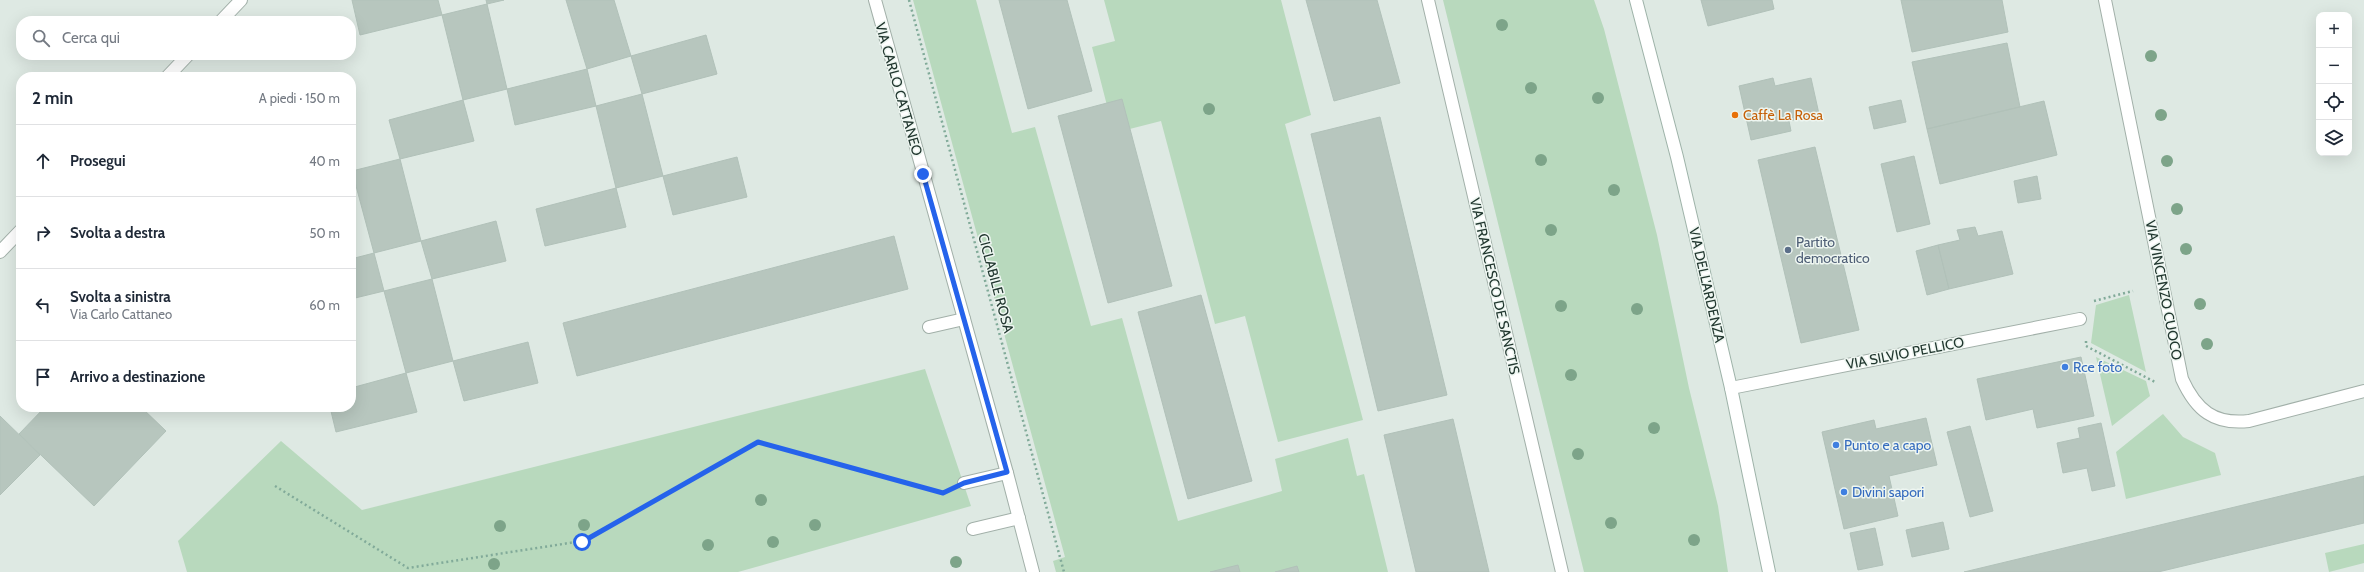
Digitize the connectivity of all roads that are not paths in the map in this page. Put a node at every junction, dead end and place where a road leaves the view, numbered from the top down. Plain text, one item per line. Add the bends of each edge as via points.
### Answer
1 (241, 0) edge
2 (874, 0) edge
3 (1428, 0) edge
4 (1636, 0) edge
5 (2105, 0) edge
6 (226, 16) edge
7 (183, 60) edge
8 (172, 72) edge
9 (16, 235) edge
10 (0, 252) edge
11 (964, 319) junction
12 (2080, 319) dead end
13 (929, 327) dead end
14 (1731, 388) junction
15 (2364, 391) edge
16 (1007, 472) junction
17 (964, 483) road end
18 (1019, 518) junction
19 (973, 529) dead end
20 (1033, 572) edge
21 (1562, 572) edge
22 (1769, 572) edge

1 - 6 street
2 - 11 street, VIA CARLO CATTANEO
3 - 21 street, VIA FRANCESCO DE SANCTIS
4 - 14 street, VIA DELL'ARDENZA via 1675,149
5 - 15 street, VIA VINCENZO CUOCO via 2182,379 2194,400 2212,416 2233,423
7 - 8 street
9 - 10 street
11 - 13 street
11 - 16 street, VIA CARLO CATTANEO
12 - 14 street, VIA SILVIO PELLICO
14 - 22 street, VIA DELL'ARDENZA
16 - 17 street
16 - 18 street, VIA CARLO CATTANEO
18 - 19 street
18 - 20 street, VIA CARLO CATTANEO

